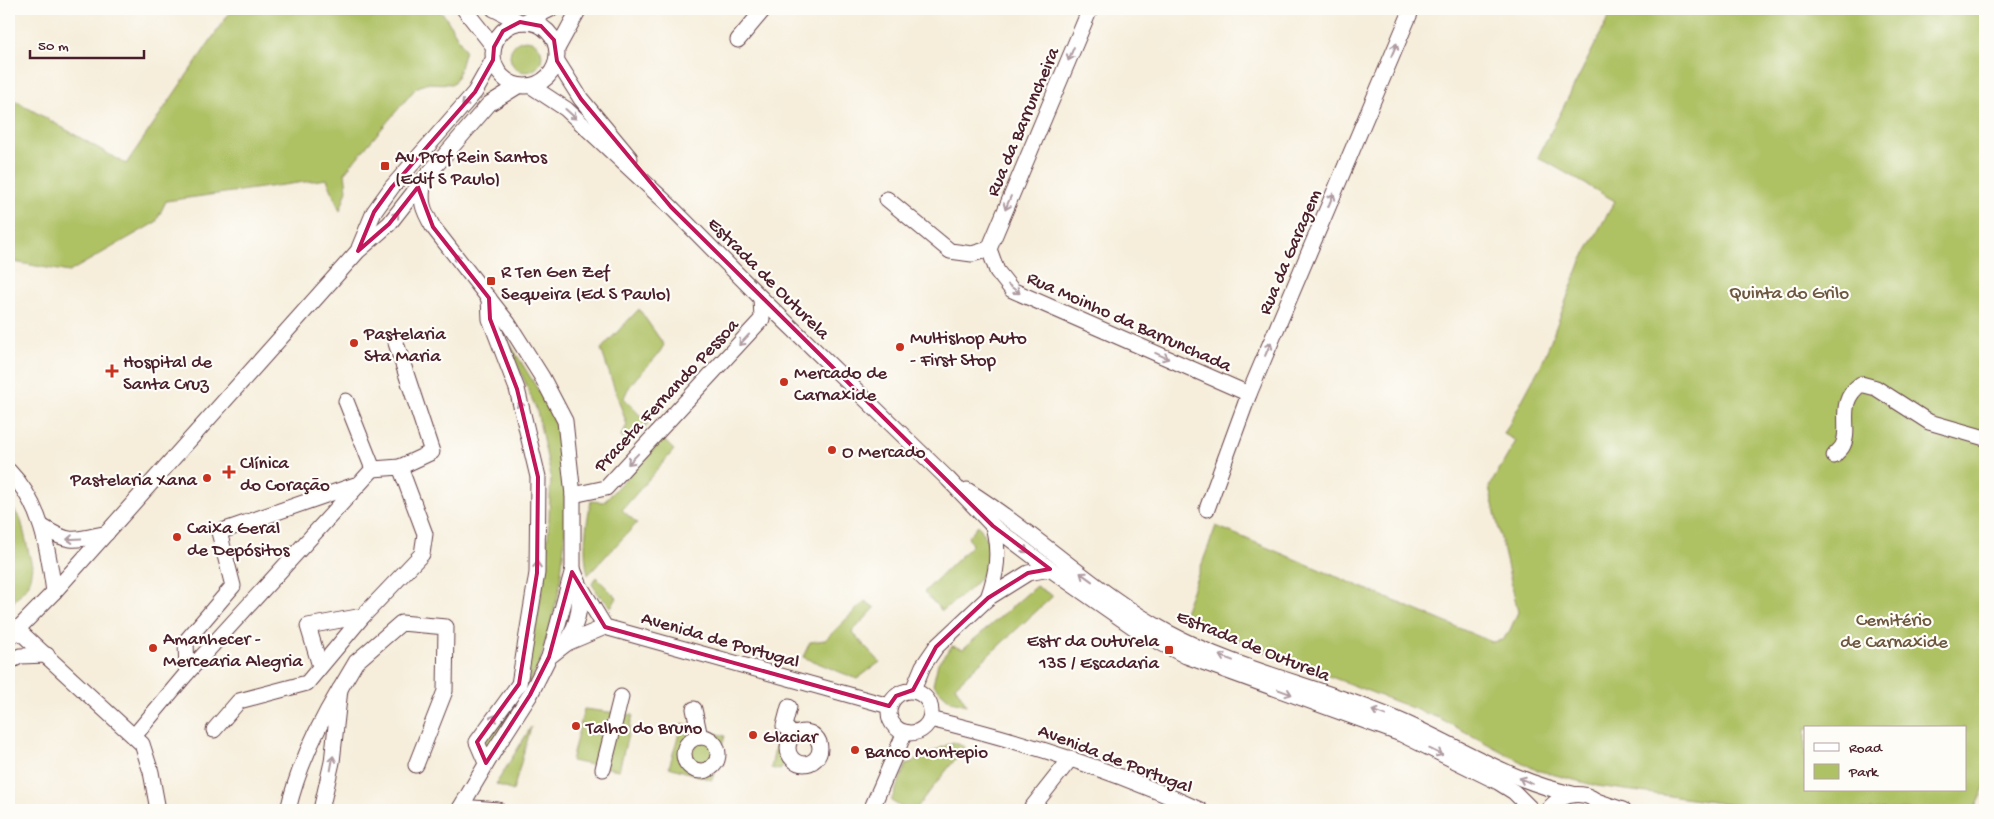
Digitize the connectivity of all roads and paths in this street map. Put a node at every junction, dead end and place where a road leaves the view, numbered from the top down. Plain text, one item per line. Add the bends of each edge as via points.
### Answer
1 (464, 9) edge
2 (494, 9) edge
3 (550, 9) edge
4 (579, 9) edge
5 (764, 9) edge
6 (1090, 9) edge
7 (1410, 10) edge
8 (522, 22) junction
9 (738, 40) dead end
10 (494, 53) junction
11 (557, 55) junction
12 (525, 86) junction
13 (425, 178) junction
14 (887, 199) dead end
15 (671, 207) junction
16 (989, 249) junction
17 (358, 251) junction
18 (489, 298) junction
19 (761, 298) junction
20 (396, 343) dead end
21 (1249, 394) junction
22 (346, 401) dead end
23 (1985, 438) edge
24 (1834, 456) dead end
25 (400, 467) junction
26 (373, 469) junction
27 (9, 471) edge
28 (948, 478) junction
29 (357, 485) junction
30 (572, 496) junction
31 (1207, 509) dead end
32 (993, 526) junction
33 (43, 527) junction
34 (107, 533) junction
35 (573, 569) junction
36 (1050, 569) junction
37 (580, 586) junction
38 (54, 592) junction
39 (988, 598) junction
40 (565, 599) junction
41 (363, 616) junction
42 (578, 618) junction
43 (558, 625) junction
44 (600, 625) junction
45 (13, 633) edge
46 (567, 642) junction
47 (47, 655) junction
48 (549, 657) junction
49 (9, 662) edge
50 (320, 666) junction
51 (187, 673) junction
52 (340, 689) junction
53 (913, 690) junction
54 (621, 697) dead end
55 (889, 706) junction
56 (789, 707) dead end
57 (694, 709) dead end
58 (930, 719) junction
59 (214, 730) dead end
60 (905, 732) junction
61 (135, 735) junction
62 (793, 735) dead end
63 (700, 737) dead end
64 (1071, 758) junction
65 (486, 764) junction
66 (416, 765) dead end
67 (603, 769) dead end
68 (1158, 791) junction
69 (1573, 794) junction
70 (1599, 805) edge
71 (460, 809) edge
72 (158, 810) edge
73 (288, 810) edge
74 (321, 810) edge
75 (498, 810) edge
76 (871, 810) edge
77 (1030, 810) edge
78 (1171, 810) edge
79 (1200, 810) edge
80 (1532, 810) edge
81 (1548, 810) edge
82 (1623, 810) edge

1 - 10 street
2 - 8 street
3 - 8 street
4 - 11 street
5 - 9 street
6 -> 16 street, Rua da Barruncheira
21 -> 7 street, Rua da Garagem
8 - 10 street via 503,31
8 - 11 street via 533,23 549,32
10 - 12 street via 502,76
10 -> 17 street via 475,92 392,186 374,212
11 - 12 street via 548,78
11 - 15 street, Estrada de Outurela via 581,100
12 - 13 street via 489,104
12 -> 15 street, Estrada de Outurela via 566,109
17 -> 13 street via 389,224
18 -> 13 street via 423,210 420,198
14 - 16 street via 950,251 972,254
15 - 19 street, Estrada de Outurela
16 -> 21 street, Rua Moinho da Barrunchada via 997,271 1012,290
17 - 34 street
18 - 30 street via 542,377 565,421
65 -> 18 street via 477,742 519,684 537,573 538,477 517,389 490,318
19 - 28 street, Estrada de Outurela
19 -> 30 street, Praceta Fernando Pessoa via 762,319 606,488
20 - 25 street via 432,452
21 - 31 street, Rua da Garagem
22 - 26 street
23 - 24 street via 1929,422 1876,388 1860,384 1846,402 1843,446
25 - 26 street
25 - 41 street via 425,534 422,554
26 - 29 street
27 - 33 street via 22,484
28 - 32 street, Estrada de Outurela
69 -> 28 street, Estrada de Outurela via 1533,785 1402,721 1222,656 1167,632 1087,578 988,503
29 - 51 street
29 - 51 street via 219,532 233,586 186,641
30 - 35 street
32 -> 36 street, Estrada de Outurela
32 - 39 street via 998,560
34 -> 33 street via 63,539
33 - 38 street
34 - 38 street
35 - 37 street
35 - 40 street
36 - 39 street via 1028,573
36 -> 80 street, Estrada de Outurela via 1142,633 1186,656 1400,734 1506,787
37 - 42 street
37 - 44 street
38 - 45 street
39 - 53 street via 936,647 923,666
40 - 42 street via 568,608
40 - 43 street
41 - 50 street
41 - 50 street via 308,626
42 - 43 street via 568,618
42 - 44 street, Avenida de Portugal via 588,627
42 - 46 street
43 - 48 street
44 - 46 street
44 - 55 street, Avenida de Portugal
45 - 47 street
46 - 48 street
47 - 49 street via 20,656
47 - 61 street
48 - 65 street via 530,695
50 - 59 street via 307,683 239,701
51 - 61 street
52 - 66 street via 356,662 401,623 446,627 445,691
52 - 73 street via 320,722 303,761
74 -> 52 street via 332,762
53 - 55 street via 896,696
53 - 58 street via 928,700
54 - 67 street
55 - 60 street via 892,723
56 - 62 street via 784,726
57 - 63 street
58 - 60 street via 928,725 917,732
58 - 64 street, Avenida de Portugal via 994,734
60 - 76 street
61 - 72 street via 147,754
64 - 68 street, Avenida de Portugal
64 - 77 street
65 - 71 street
68 - 78 street
68 - 79 street, Avenida de Portugal
69 - 70 street, Estrada de Outurela via 1584,795
69 - 81 street via 1562,798
70 - 82 street
71 - 75 street

